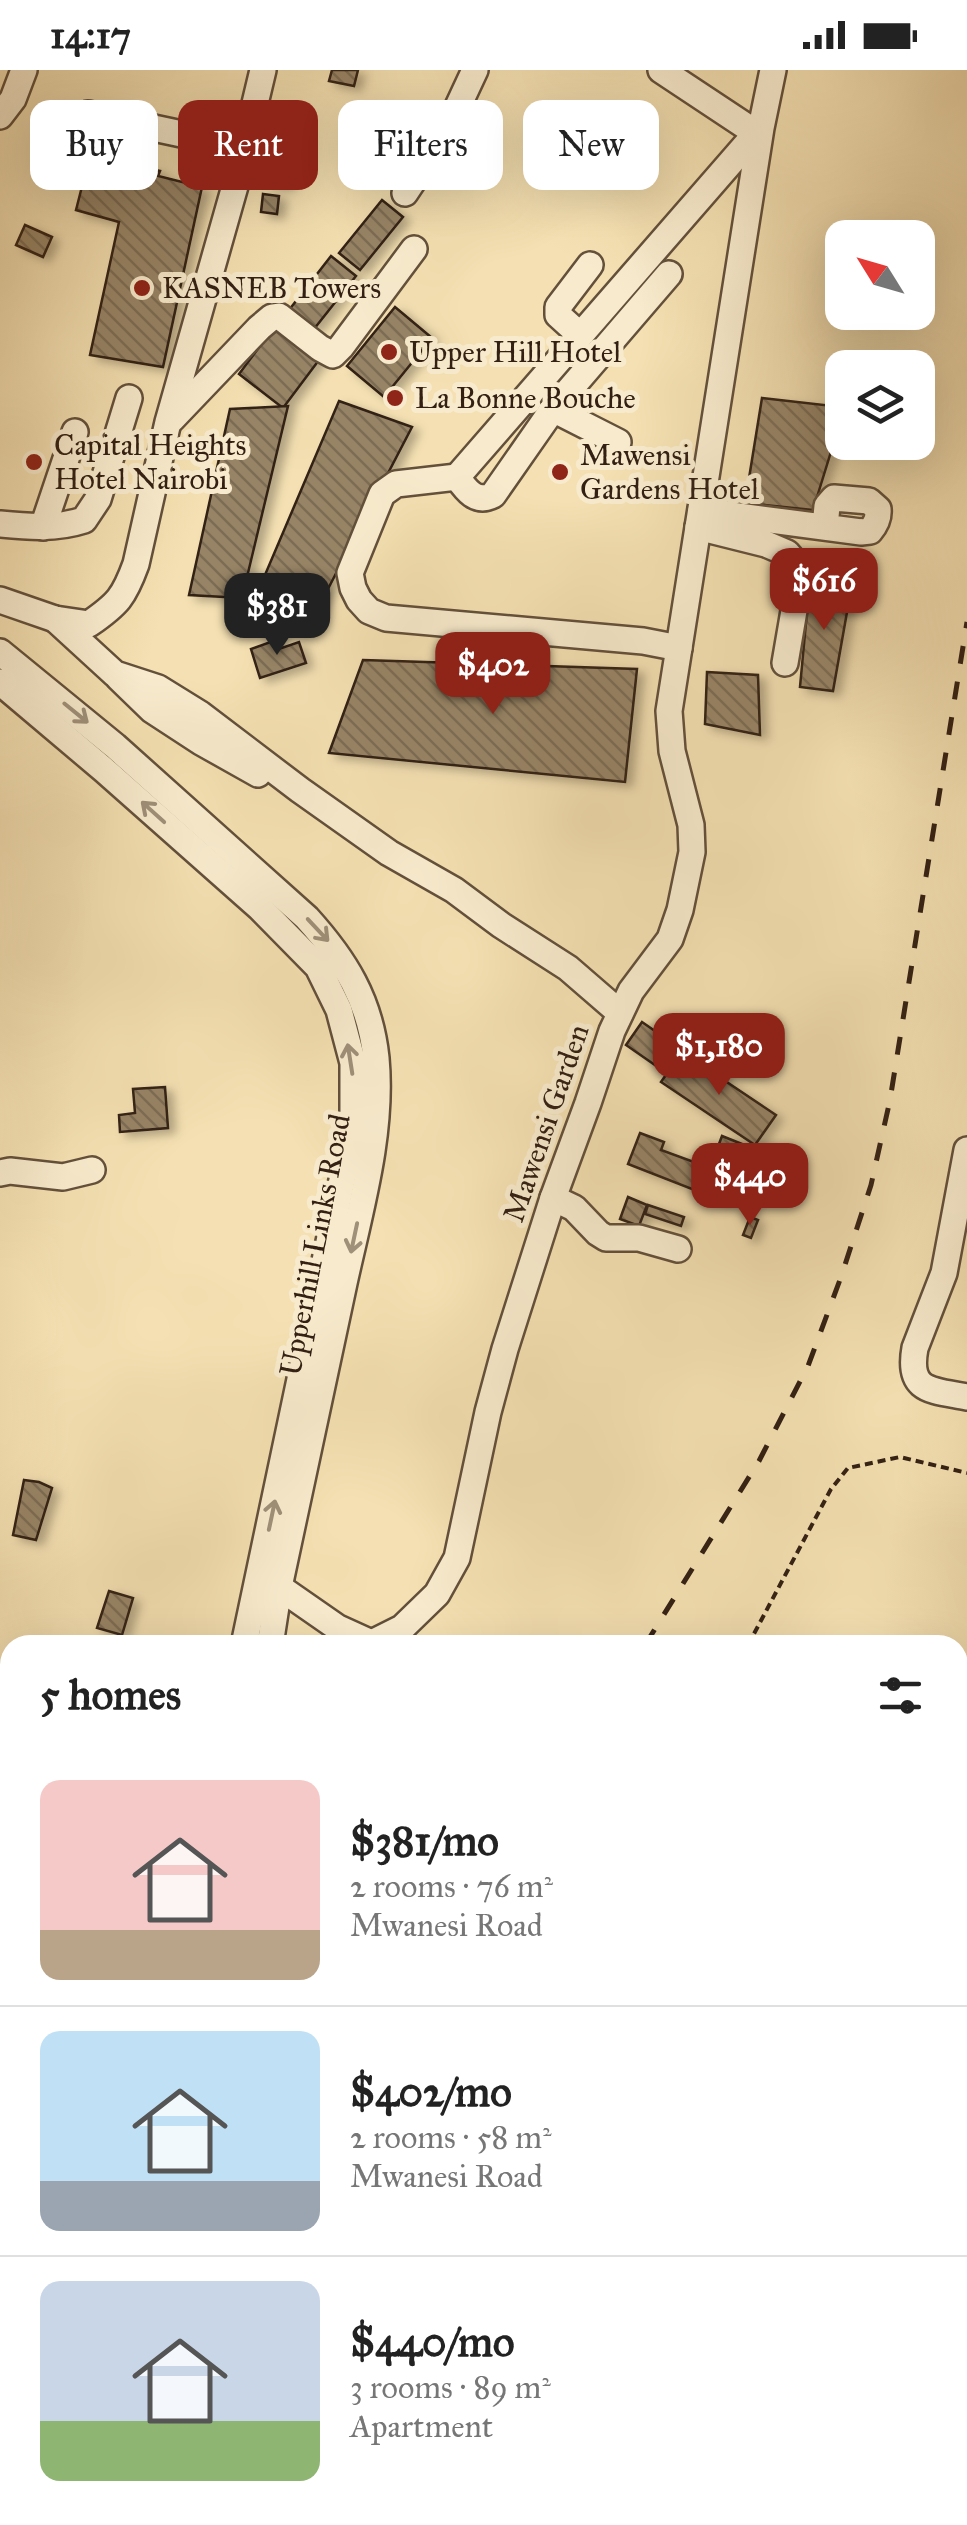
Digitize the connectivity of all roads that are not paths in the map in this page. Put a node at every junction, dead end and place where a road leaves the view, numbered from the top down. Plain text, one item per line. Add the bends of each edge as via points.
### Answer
1 (24, 70) edge
2 (263, 70) edge
3 (475, 70) edge
4 (661, 70) edge
5 (773, 70) edge
6 (0, 116) edge
7 (758, 131) junction
8 (404, 193) dead end
9 (414, 249) dead end
10 (590, 265) dead end
11 (668, 274) dead end
12 (580, 336) junction
13 (129, 398) dead end
14 (554, 410) junction
15 (168, 422) junction
16 (74, 432) dead end
17 (618, 442) dead end
18 (457, 476) junction
19 (700, 519) junction
20 (0, 524) edge
21 (44, 527) junction
22 (826, 527) dead end
23 (0, 600) edge
24 (55, 619) junction
25 (679, 648) junction
26 (0, 652) edge
27 (785, 663) dead end
28 (0, 682) edge
29 (620, 1013) junction
30 (967, 1150) edge
31 (92, 1170) dead end
32 (0, 1174) edge
33 (553, 1198) junction
34 (678, 1248) dead end
35 (967, 1397) edge
36 (268, 1584) junction
37 (248, 1635) edge
38 (270, 1635) edge
39 (350, 1635) edge
40 (386, 1635) edge

1 - 6 street
2 - 15 street
3 - 8 street via 447,130
4 - 7 street
5 - 7 street, Mawensi Garden
7 - 12 street
7 - 19 street, Mawensi Garden
9 - 15 street via 332,355 272,317
10 - 12 street via 558,308
11 - 14 street
12 - 18 street
13 - 21 street via 98,499 84,520
14 - 17 street
14 - 18 street via 493,495 476,497
15 - 24 street via 128,587 89,624
16 - 21 street
18 - 25 street via 396,484 382,494 350,573 369,611
19 - 22 street
19 - 25 street, Mawensi Garden
19 - 27 street via 787,553 798,568
20 - 21 street
23 - 24 street
24 - 29 street via 115,674 158,688 200,714 389,853 568,968
25 - 29 street, Mawensi Garden via 672,751 692,852 670,939
26 -> 36 street, Upperhill Links Road via 307,918 355,980 367,1015 376,1058 374,1140
36 -> 28 street, Upperhill Links Road via 353,1128 353,1064 340,1010 318,967 260,908
29 - 33 street, Mawensi Garden
30 - 35 street via 944,1272 912,1360 920,1384
31 - 32 street via 63,1177
33 - 34 street via 606,1238
33 - 40 street, Mawensi Garden via 488,1412 456,1558 436,1594
36 - 37 street, Upperhill Links Road
36 - 38 street, Upperhill Links Road
36 - 39 street

